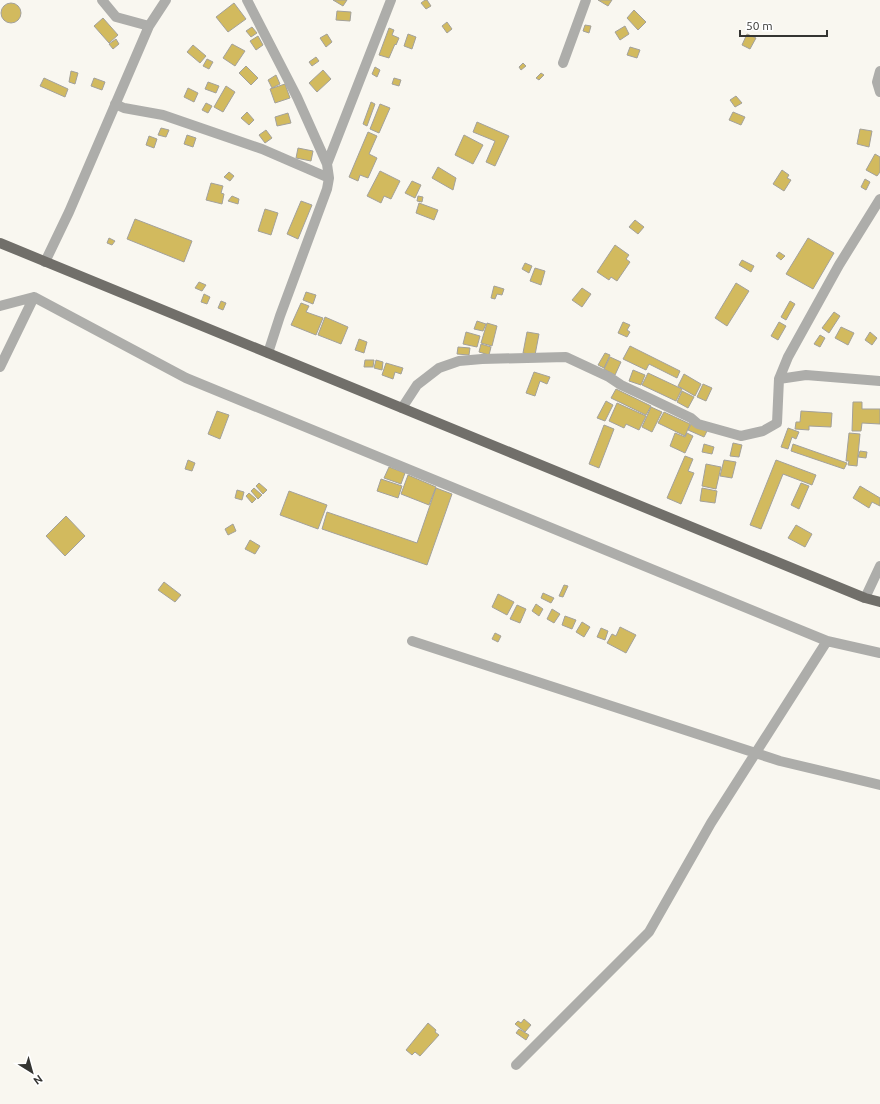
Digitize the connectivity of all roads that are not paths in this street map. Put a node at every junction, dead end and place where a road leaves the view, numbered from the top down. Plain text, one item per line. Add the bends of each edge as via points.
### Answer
1 (102, 0) edge
2 (166, 0) edge
3 (247, 0) edge
4 (391, 0) edge
5 (586, 0) edge
6 (149, 26) junction
7 (563, 63) dead end
8 (880, 71) edge
9 (880, 92) edge
10 (115, 104) junction
11 (327, 164) junction
12 (329, 178) junction
13 (880, 199) edge
14 (0, 243) edge
15 (45, 262) junction
16 (34, 296) junction
17 (0, 306) edge
18 (268, 353) junction
19 (0, 367) edge
20 (779, 380) junction
21 (880, 381) edge
22 (402, 408) junction
23 (880, 566) edge
24 (865, 598) junction
25 (880, 602) edge
26 (827, 640) junction
27 (412, 641) dead end
28 (880, 653) edge
29 (755, 753) junction
30 (880, 785) edge
31 (516, 1065) dead end

1 - 6 street via 116,17
2 - 6 street
3 - 11 street via 297,97
4 - 11 street
5 - 7 street
6 - 10 street
8 - 9 street
10 - 12 street via 170,117 262,149
10 - 15 street
11 - 12 street
12 - 18 street
13 - 20 street via 788,358
14 - 15 main road
15 - 18 main road
16 - 17 street
16 - 19 street
16 - 26 street via 186,378
18 - 22 main road
20 - 21 street via 806,375
20 - 22 street via 777,423 762,431 741,436 698,424 691,418 566,357 459,361 439,368 418,385
22 - 24 main road
23 - 24 street
24 - 25 main road
26 - 28 street
26 - 29 street
27 - 29 street
29 - 30 street
29 - 31 street via 711,823 649,932

